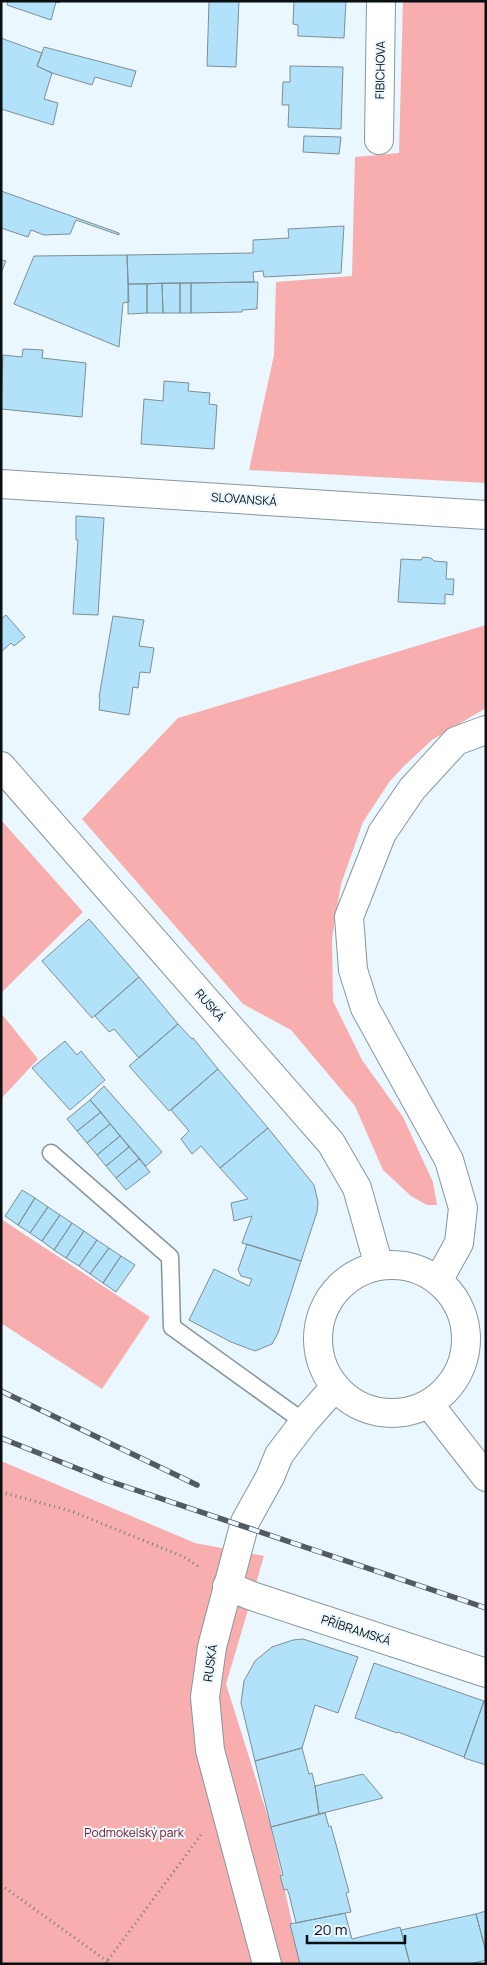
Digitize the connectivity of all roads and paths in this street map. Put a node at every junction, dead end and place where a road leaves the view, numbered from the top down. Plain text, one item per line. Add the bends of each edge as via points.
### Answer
1 (381, 1) edge
2 (379, 140) dead end
3 (1, 484) edge
4 (486, 515) edge
5 (486, 730) edge
6 (1, 766) edge
7 (51, 1153) dead end
8 (379, 1266) junction
9 (438, 1281) junction
10 (335, 1387) junction
11 (430, 1404) junction
12 (304, 1422) junction
13 (486, 1477) edge
14 (1, 1492) edge
15 (227, 1586) junction
16 (486, 1673) edge
17 (202, 1835) dead end
18 (1, 1885) edge
19 (105, 1962) edge
20 (111, 1964) edge
21 (267, 1964) edge

1 - 2 street, FIBICHOVA
3 - 4 street, SLOVANSKÁ
5 - 9 street via 456,741 412,789 382,833 349,917 352,970 365,1008 449,1160 463,1208 459,1243
6 - 8 street, RUSKÁ via 332,1143 357,1188
7 - 12 lane via 170,1257 172,1327
8 - 9 street via 400,1265 420,1270
8 - 10 street via 355,1275 335,1292 322,1314 318,1339 322,1365
9 - 11 street via 462,1314 465,1354 458,1374 446,1391
10 - 11 street via 350,1401 369,1410 389,1414 410,1412
10 - 12 street, RUSKÁ
11 - 13 street
12 - 15 street, RUSKÁ via 278,1455 245,1522
14 - 15 path via 71,1511 184,1557
15 - 16 street, PŘÍBRAMSKÁ
15 - 21 street, RUSKÁ via 212,1646 205,1698 210,1750
17 - 19 path
18 - 19 path
19 - 20 path

